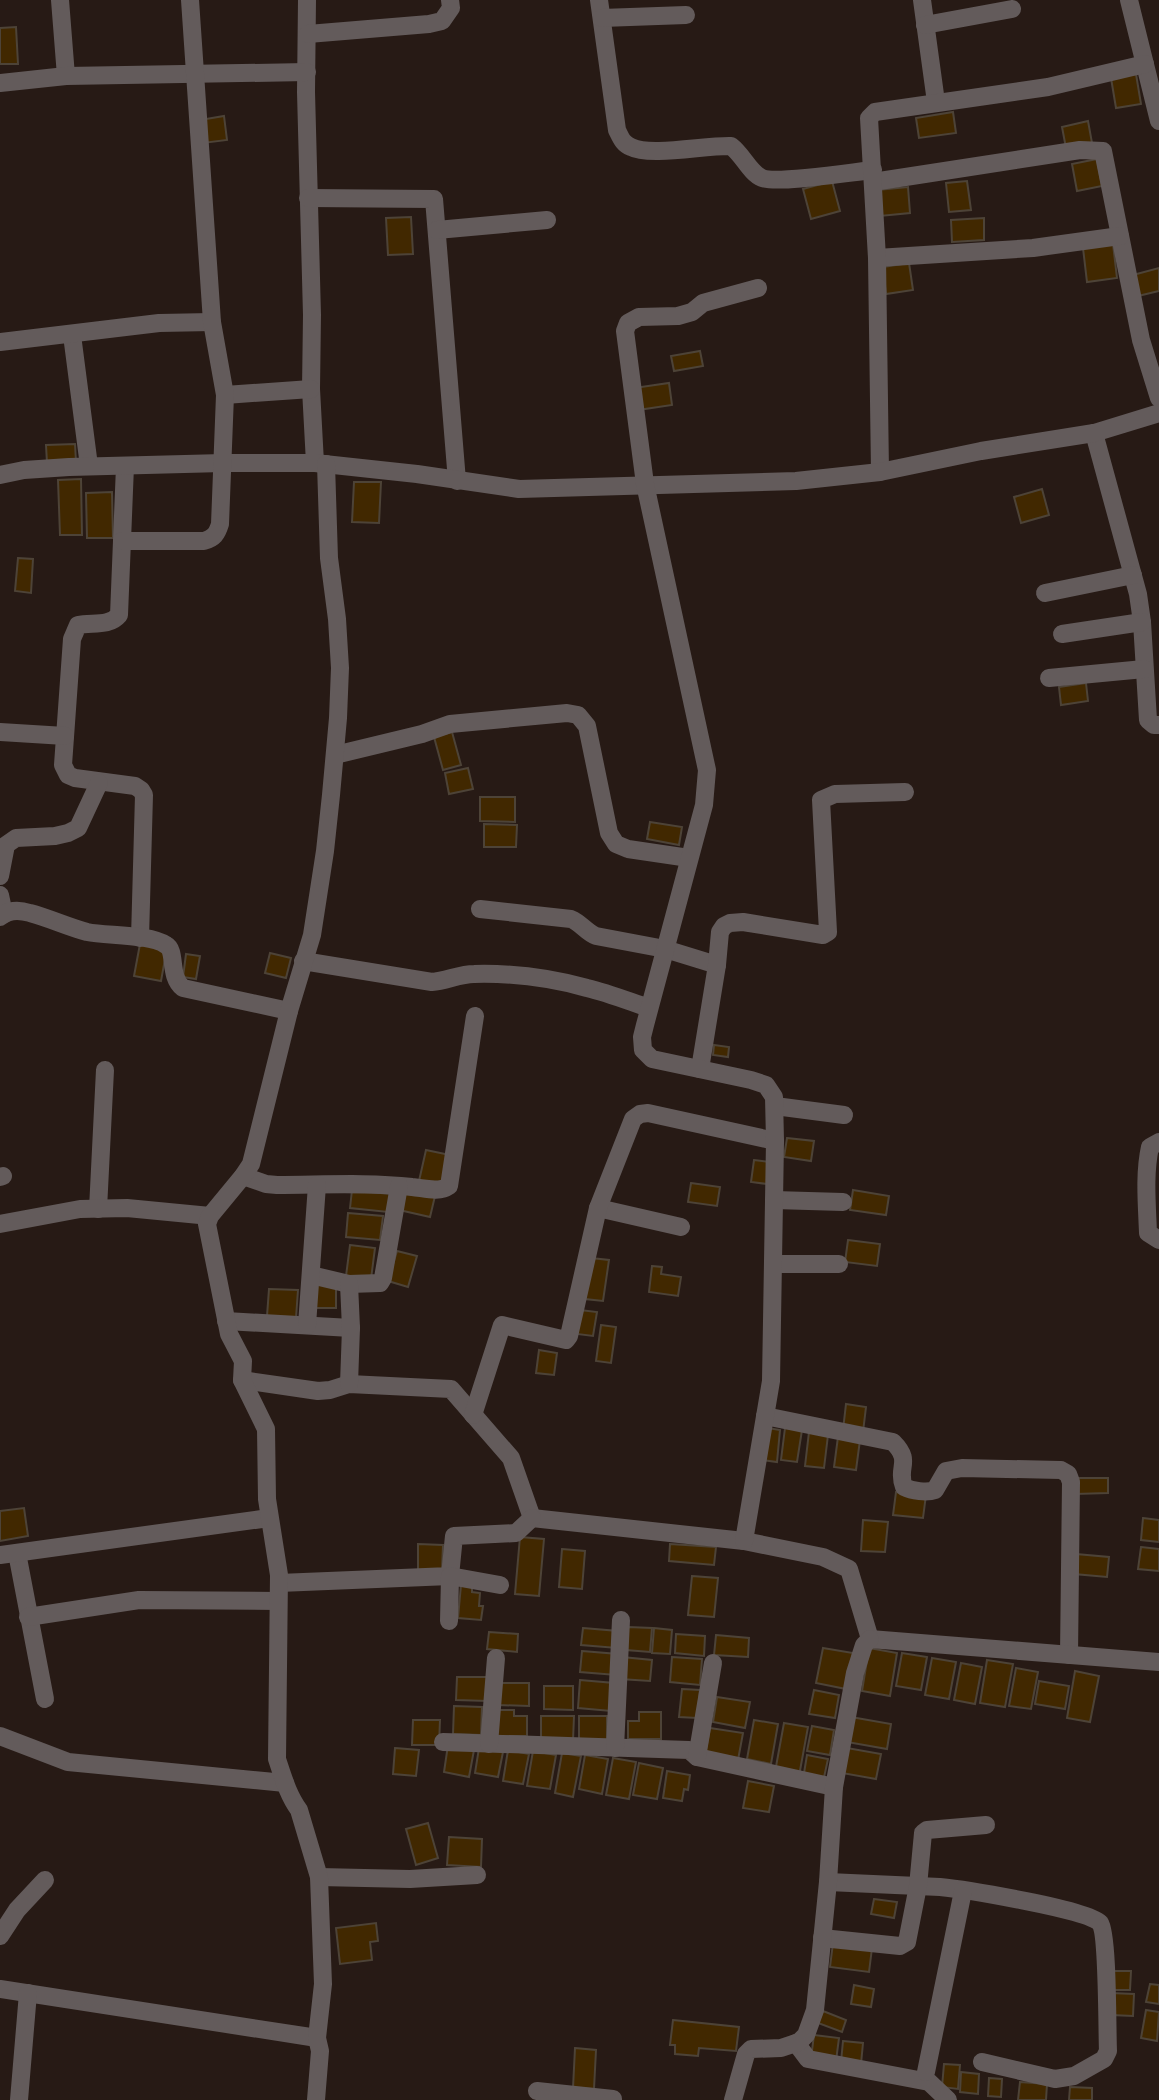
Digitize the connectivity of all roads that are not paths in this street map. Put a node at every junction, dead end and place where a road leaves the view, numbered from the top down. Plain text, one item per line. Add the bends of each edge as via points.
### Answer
1 (60, 0) edge
2 (190, 0) edge
3 (307, 0) edge
4 (450, 0) edge
5 (922, 0) edge
6 (1129, 0) edge
7 (600, 9) edge
8 (1012, 9) dead end
9 (686, 15) dead end
10 (925, 24) junction
11 (308, 34) junction
12 (1145, 64) junction
13 (307, 72) junction
14 (194, 74) junction
15 (66, 76) junction
16 (0, 83) edge
17 (936, 102) junction
18 (1159, 121) edge
19 (873, 176) junction
20 (308, 198) junction
21 (547, 220) dead end
22 (437, 230) junction
23 (1119, 236) junction
24 (877, 258) junction
25 (758, 288) dead end
26 (212, 322) junction
27 (72, 334) junction
28 (0, 342) edge
29 (311, 389) junction
30 (225, 395) junction
31 (1159, 398) edge
32 (1159, 412) edge
33 (1094, 433) junction
34 (222, 463) junction
35 (321, 464) junction
36 (89, 466) junction
37 (125, 466) junction
38 (880, 472) junction
39 (0, 475) edge
40 (457, 481) junction
41 (645, 484) junction
42 (122, 541) junction
43 (1133, 575) junction
44 (1045, 593) dead end
45 (1148, 630) edge
46 (1062, 634) dead end
47 (1144, 669) junction
48 (1049, 678) dead end
49 (1159, 725) edge
50 (0, 732) edge
51 (65, 736) junction
52 (335, 755) junction
53 (99, 783) junction
54 (905, 792) dead end
55 (689, 858) junction
56 (0, 876) edge
57 (0, 895) edge
58 (480, 909) dead end
59 (2, 915) edge
60 (141, 938) junction
61 (665, 949) junction
62 (303, 961) junction
63 (717, 965) junction
64 (649, 1008) junction
65 (289, 1011) junction
66 (475, 1016) dead end
67 (700, 1069) junction
68 (105, 1070) dead end
69 (775, 1106) junction
70 (844, 1115) dead end
71 (775, 1141) junction
72 (1159, 1143) edge
73 (243, 1177) junction
74 (317, 1185) junction
75 (399, 1185) junction
76 (774, 1200) junction
77 (843, 1202) dead end
78 (598, 1208) junction
79 (98, 1209) junction
80 (1153, 1211) edge
81 (210, 1216) junction
82 (0, 1224) edge
83 (681, 1227) dead end
84 (1159, 1240) edge
85 (773, 1264) junction
86 (839, 1264) dead end
87 (311, 1275) junction
88 (349, 1284) junction
89 (226, 1321) junction
90 (307, 1325) junction
91 (351, 1328) junction
92 (242, 1380) junction
93 (349, 1384) junction
94 (474, 1415) junction
95 (765, 1416) junction
96 (269, 1518) junction
97 (532, 1518) junction
98 (744, 1541) junction
99 (8, 1554) edge
100 (450, 1576) junction
101 (500, 1585) dead end
102 (279, 1592) junction
103 (28, 1617) junction
104 (621, 1620) dead end
105 (449, 1621) dead end
106 (870, 1639) junction
107 (1069, 1655) junction
108 (496, 1658) dead end
109 (1159, 1662) edge
110 (713, 1663) dead end
111 (45, 1699) dead end
112 (0, 1736) edge
113 (443, 1742) dead end
114 (489, 1744) junction
115 (615, 1748) junction
116 (697, 1757) junction
117 (285, 1783) junction
118 (834, 1787) junction
119 (986, 1825) dead end
120 (477, 1875) dead end
121 (319, 1877) junction
122 (45, 1880) dead end
123 (828, 1882) junction
124 (918, 1886) junction
125 (963, 1891) junction
126 (0, 1936) edge
127 (822, 1938) junction
128 (0, 1989) edge
129 (28, 1993) junction
130 (317, 2038) junction
131 (796, 2043) junction
132 (982, 2062) dead end
133 (926, 2072) dead end
134 (537, 2091) dead end
135 (566, 2097) edge
136 (613, 2099) edge
137 (19, 2100) edge
138 (316, 2100) edge
139 (733, 2100) edge
140 (948, 2100) edge

1 - 15 street
2 - 14 street
3 - 11 street
4 - 11 street via 451,8 442,21
5 - 10 street
6 - 12 street
7 - 9 street
7 - 19 street via 617,130 633,149 731,146 764,179
8 - 10 street
10 - 17 street
11 - 13 street
12 - 17 street via 1048,87
12 - 18 street
13 - 14 street
13 - 20 street
14 - 15 street
14 - 26 street
15 - 16 street
17 - 19 street via 875,112 869,118
19 - 23 street via 1103,151
19 - 24 street
20 - 22 street via 434,199
20 - 29 street
21 - 22 street
22 - 40 street
23 - 24 street via 1033,248
23 - 31 street via 1141,340
24 - 38 street
25 - 41 street via 703,303 678,316 639,317 628,323 625,331
26 - 27 street via 159,323
26 - 30 street
27 - 28 street
27 - 36 street
29 - 30 street
29 - 35 street
30 - 34 street
32 - 33 street
33 - 38 street
33 - 43 street
34 - 35 street
34 - 37 street
34 - 42 street via 220,524 212,539
35 - 40 street
35 - 52 street via 340,668
36 - 37 street
36 - 39 street
37 - 42 street
38 - 41 street via 796,481
40 - 41 street via 519,489
41 - 55 street via 707,770 704,805
42 - 51 street via 119,615 106,623 78,625 72,639
43 - 44 street
43 - 45 street
45 - 46 street
45 - 47 street
47 - 48 street
47 - 49 street via 1148,720
50 - 51 street
51 - 53 street via 64,770 75,778
52 - 55 street via 450,724 578,715 587,726 615,844
52 - 62 street via 312,935
53 - 56 street via 78,828 55,836 16,838 6,845
53 - 60 street via 135,786 144,795
54 - 63 street via 835,794 821,800 828,932 730,923 720,932
55 - 61 street
57 - 59 street
58 - 61 street via 571,919 596,936
59 - 60 street via 17,910 88,932
60 - 65 street via 170,948 174,975 183,988
61 - 63 street
61 - 64 street
62 - 64 street via 432,982 470,974 555,981
62 - 65 street
63 - 67 street
64 - 67 street via 643,1050 652,1059
65 - 73 street via 251,1164
66 - 75 street via 449,1186
67 - 69 street via 766,1086
68 - 79 street
69 - 70 street
69 - 71 street
71 - 76 street
71 - 78 street via 640,1114 633,1119
72 - 80 street via 1150,1147 1148,1156
73 - 74 street via 266,1184
73 - 81 street
74 - 75 street
74 - 87 street
75 - 88 street via 383,1278 380,1283
76 - 77 street
76 - 85 street
78 - 83 street
78 - 94 street via 569,1336 566,1340 502,1325
79 - 81 street
79 - 82 street
80 - 84 street via 1148,1233
81 - 89 street
85 - 86 street
85 - 95 street via 771,1381
87 - 88 street
87 - 90 street
88 - 91 street
89 - 90 street
89 - 92 street via 243,1361
90 - 91 street
91 - 93 street
92 - 93 street via 317,1391
92 - 96 street via 266,1429
93 - 94 street via 451,1390
94 - 97 street via 511,1458
95 - 98 street
95 - 107 street via 893,1442 902,1451 902,1481 909,1489 935,1490 946,1471 962,1468 1068,1474
96 - 99 street
96 - 102 street
97 - 98 street
97 - 100 street via 516,1533 454,1536
98 - 106 street via 823,1557 849,1569
99 - 103 street
100 - 101 street
100 - 102 street
100 - 105 street
102 - 103 street via 139,1600
102 - 117 street via 277,1759
103 - 111 street
104 - 115 street
106 - 107 street
106 - 118 street via 855,1673
107 - 109 street
108 - 114 street
110 - 116 street
112 - 117 street via 68,1762
113 - 114 street
114 - 115 street
115 - 116 street via 689,1750
116 - 118 street
117 - 121 street via 299,1810
118 - 123 street
119 - 124 street via 923,1833
120 - 121 street
121 - 130 street via 323,1984
122 - 126 street
123 - 124 street
123 - 127 street
124 - 125 street
124 - 127 street via 907,1942 900,1946
125 - 132 street via 1094,1917 1103,1930 1108,2051 1104,2060 1074,2076 1055,2079
125 - 133 street
127 - 131 street via 815,2010 806,2035
128 - 129 street
129 - 130 street
129 - 137 street
130 - 138 street
131 - 139 street via 751,2049
131 - 140 street via 808,2059 929,2082
134 - 135 street
135 - 136 street

